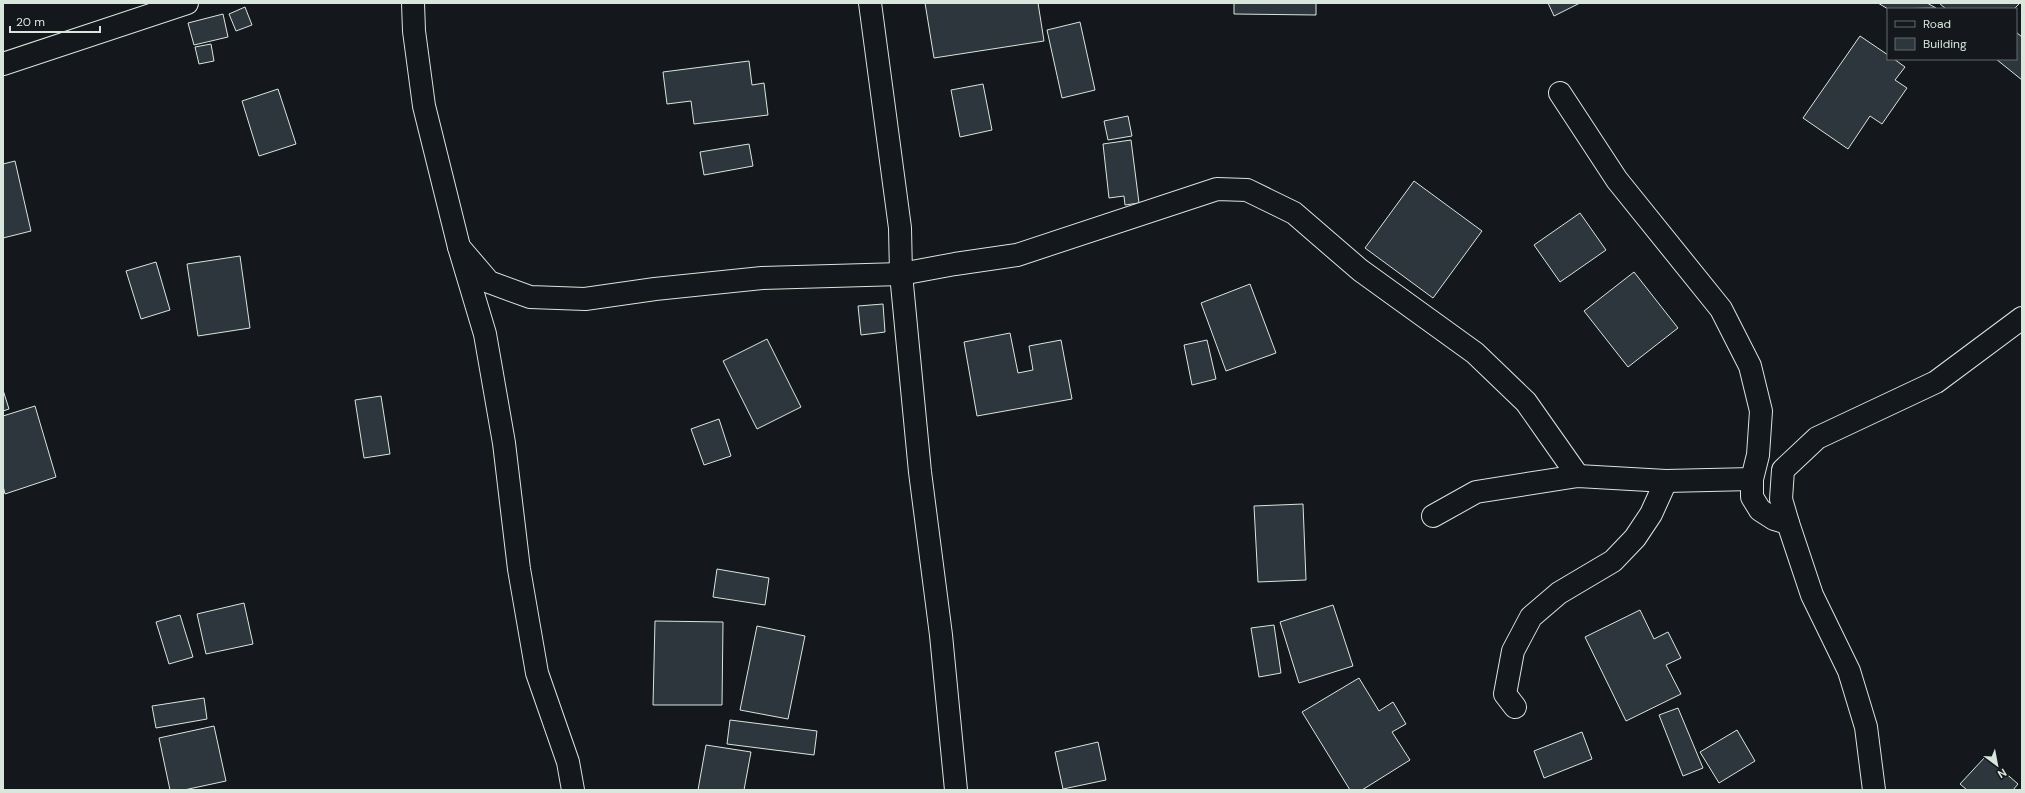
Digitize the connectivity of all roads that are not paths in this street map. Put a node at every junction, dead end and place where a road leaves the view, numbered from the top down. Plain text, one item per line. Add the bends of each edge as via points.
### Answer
1 (187, 3) edge
2 (413, 3) edge
3 (870, 3) edge
4 (3, 64) edge
5 (1560, 93) dead end
6 (460, 247) junction
7 (902, 274) junction
8 (2022, 318) edge
9 (1578, 476) junction
10 (1752, 479) junction
11 (1666, 480) junction
12 (1433, 516) dead end
13 (1788, 524) junction
14 (1515, 707) dead end
15 (573, 790) edge
16 (956, 790) edge
17 (1874, 790) edge

1 - 4 street
2 - 6 street via 424,106
3 - 7 street via 900,228
5 - 10 street via 1617,180 1721,309 1750,366 1762,411 1758,455
6 - 7 street via 489,282 530,297 585,299 762,278
6 - 15 street via 485,334 504,443 519,569 537,673 568,762
7 - 9 street via 1017,255 1217,189 1247,190 1294,213 1360,270 1475,353 1526,402
7 - 16 street via 920,472 941,635
8 - 13 street via 1936,382 1817,438 1783,470 1781,499
9 - 11 street
9 - 12 street via 1476,492
10 - 11 street
10 - 13 street via 1752,497 1760,510
11 - 14 street via 1651,514 1635,538 1613,561 1559,593 1531,617 1513,651 1505,694
13 - 17 street via 1812,596 1849,671 1866,727

